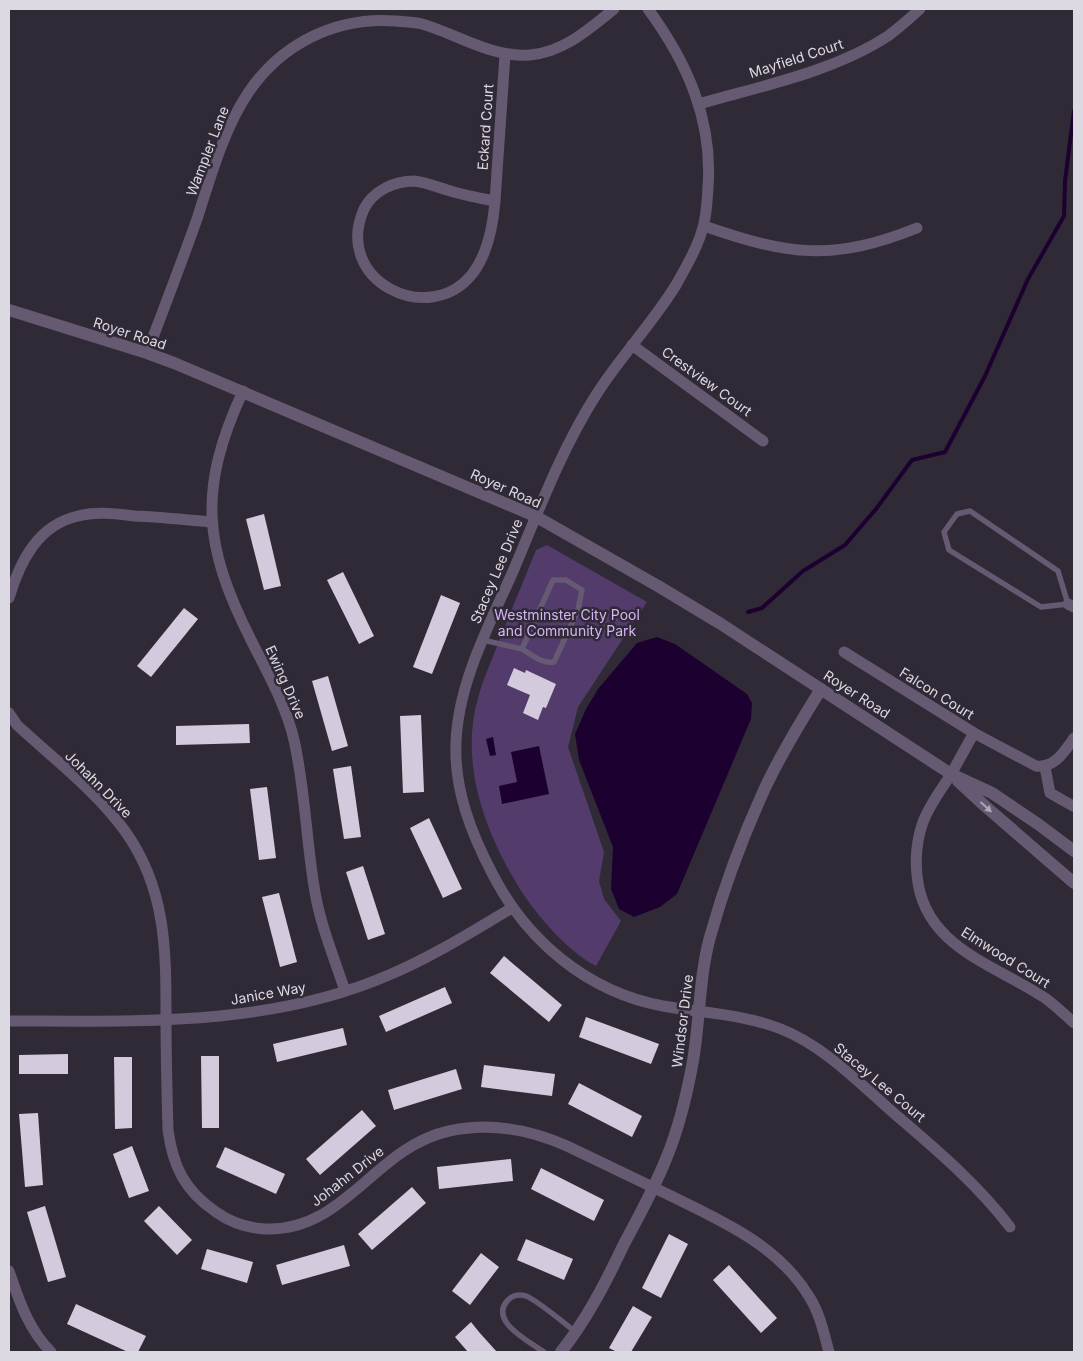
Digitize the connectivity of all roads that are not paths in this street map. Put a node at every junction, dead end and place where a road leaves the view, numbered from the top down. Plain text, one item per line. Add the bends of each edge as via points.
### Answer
1 (614, 9) edge
2 (648, 9) edge
3 (920, 9) edge
4 (505, 54) junction
5 (699, 104) junction
6 (495, 201) junction
7 (704, 226) junction
8 (917, 228) dead end
9 (9, 310) edge
10 (632, 345) junction
11 (147, 353) junction
12 (242, 392) junction
13 (763, 441) dead end
14 (535, 516) junction
15 (211, 522) junction
16 (9, 598) edge
17 (1071, 606) edge
18 (483, 640) junction
19 (522, 649) junction
20 (844, 652) dead end
21 (821, 689) junction
22 (9, 713) edge
23 (974, 733) junction
24 (1074, 738) edge
25 (1045, 767) junction
26 (951, 774) junction
27 (1074, 805) edge
28 (1074, 851) edge
29 (1074, 882) edge
30 (512, 908) junction
31 (345, 991) junction
32 (700, 1012) junction
33 (166, 1020) junction
34 (9, 1022) edge
35 (1074, 1023) edge
36 (653, 1188) junction
37 (1010, 1227) dead end
38 (9, 1270) edge
39 (576, 1332) junction
40 (566, 1351) edge
41 (51, 1352) edge
42 (544, 1352) edge
43 (828, 1352) edge

1 - 4 street, Wampler Lane via 558,49 529,55
2 - 5 street, Stacey Lee Drive via 676,50
3 - 5 street, Mayfield Court via 888,36 846,58
4 - 6 street, Eckard Court
4 - 11 street, Wampler Lane via 421,24 379,19 329,28 293,47 266,70 234,117
5 - 7 street, Stacey Lee Drive via 706,137 709,178
6 - 6 street, Eckard Court via 488,241 481,258 462,284 448,293 431,298 398,292 383,285 360,257 357,247 362,215 369,200 381,190 415,181
7 - 8 street via 783,249 824,252 879,242
7 - 10 street, Stacey Lee Drive via 676,284
9 - 11 street, Royer Road
10 - 13 street, Crestview Court
10 - 14 street, Stacey Lee Drive via 605,380 572,435
11 - 12 street, Royer Road
12 - 14 street, Royer Road
12 - 15 street, Ewing Drive via 222,440 216,464
14 - 18 street, Stacey Lee Drive
14 - 21 street, Royer Road via 666,591
15 - 16 street via 102,513 59,522 33,545 21,563
15 - 31 street, Ewing Drive via 218,561 231,597 277,693 294,738 314,887
17 - 17 lane via 1058,571 970,511 958,514 944,532 948,550 1041,607
18 - 19 lane
18 - 30 street, Stacey Lee Drive via 460,712 456,767 468,822
19 - 19 lane via 553,580 566,580 582,590 578,610 554,662 541,661
20 - 23 street, Falcon Court
21 - 26 street, Royer Road
21 - 32 street, Windsor Drive via 765,787 739,851 710,939
22 - 33 street, Johahn Drive via 17,725 98,800 135,848 156,897 163,926 167,963
23 - 25 street via 1030,764
23 - 26 street, Falcon Court
24 - 25 street via 1054,763
25 - 27 street via 1050,793
26 - 28 street, Royer Road via 992,793
26 -> 29 street, Royer Road
26 - 35 street, Elmwood Court via 934,801 918,838 916,868 922,904 932,921 950,940 973,957 1045,998
30 - 31 street, Janice Way via 438,952 388,976
30 - 32 street, Stacey Lee Drive via 559,959 590,978 627,996
31 - 33 street, Janice Way via 264,1011
32 - 36 street, Windsor Drive via 681,1118
32 - 37 street, Stacey Lee Court via 761,1022 803,1039 830,1057 946,1157
33 - 34 street, Janice Way
33 - 36 street, Johahn Drive via 170,1149 189,1188 204,1204 239,1224 275,1229 309,1222 322,1216 383,1166 422,1141 448,1131 477,1127 503,1127 546,1136
36 - 39 street, Windsor Drive
36 - 43 street, Johahn Drive via 745,1234 784,1264 810,1298
38 - 41 street via 28,1323
39 - 40 street, Windsor Drive
39 - 42 lane via 530,1298 512,1297 503,1309 506,1323

